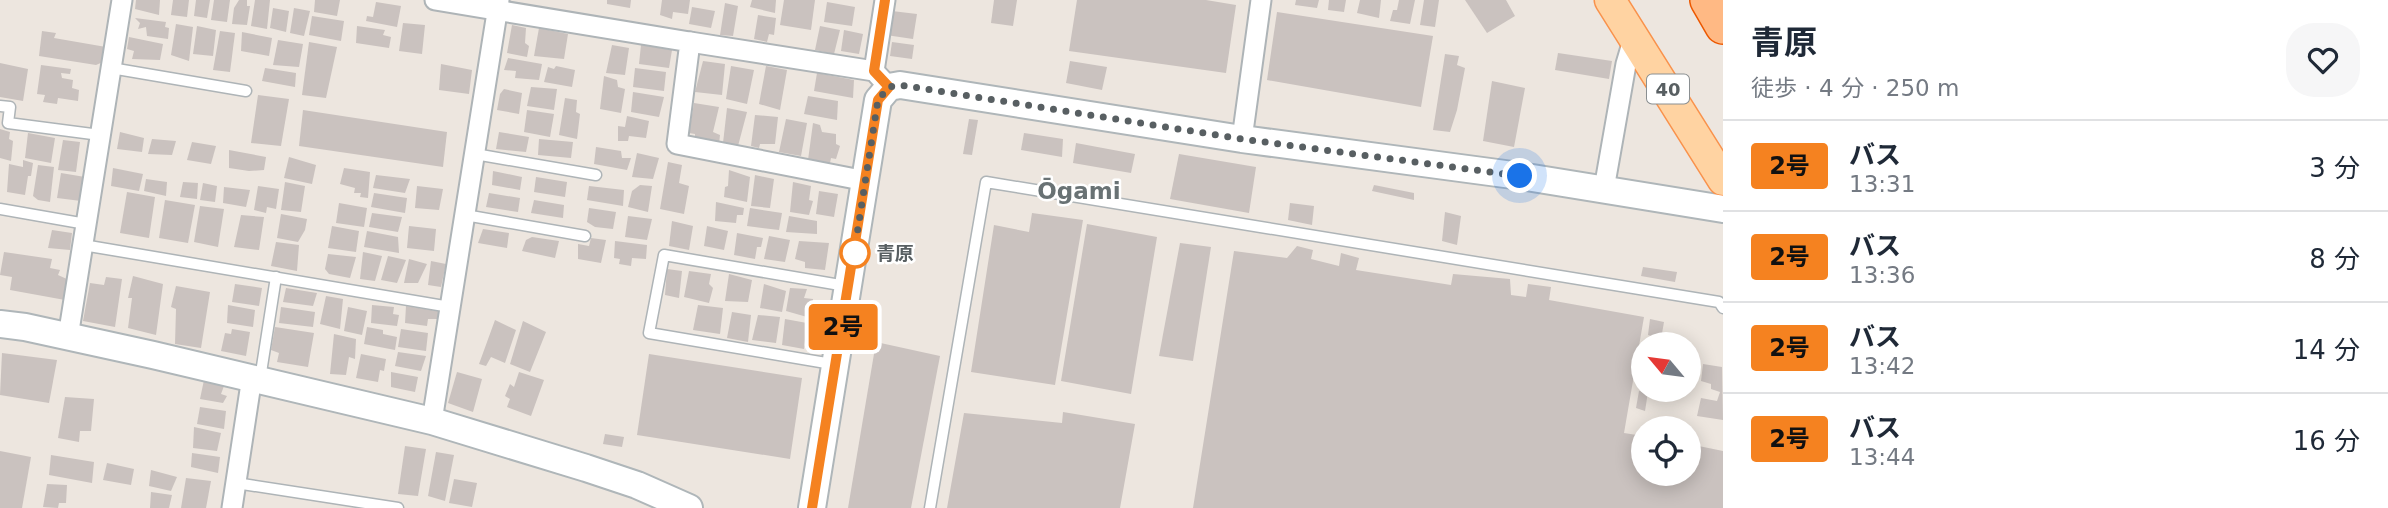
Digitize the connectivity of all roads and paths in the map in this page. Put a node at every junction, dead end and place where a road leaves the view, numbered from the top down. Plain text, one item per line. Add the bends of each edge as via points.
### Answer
1 (122, 0) edge
2 (435, 0) edge
3 (885, 0) edge
4 (1261, 0) edge
5 (1610, 0) edge
6 (1708, 0) edge
7 (499, 5) edge
8 (1723, 26) edge
9 (1634, 37) junction
10 (690, 42) junction
11 (111, 68) junction
12 (881, 79) junction
13 (246, 91) dead end
14 (0, 106) edge
15 (100, 135) junction
16 (1242, 139) junction
17 (475, 154) junction
18 (596, 175) dead end
19 (1723, 180) edge
20 (866, 181) junction
21 (1604, 189) junction
22 (0, 209) edge
23 (1723, 209) edge
24 (465, 215) junction
25 (86, 224) junction
26 (585, 236) dead end
27 (83, 245) junction
28 (276, 278) junction
29 (849, 287) junction
30 (450, 307) junction
31 (1723, 308) edge
32 (0, 324) edge
33 (68, 337) junction
34 (836, 365) junction
35 (256, 378) junction
36 (432, 421) junction
37 (236, 483) junction
38 (232, 508) edge
39 (398, 508) edge
40 (689, 508) edge
41 (812, 508) edge
42 (930, 508) edge

1 - 11 street
2 - 7 street
3 - 12 street
4 - 16 street
5 - 9 main road, 40
6 - 8 highway
7 - 10 street
7 - 17 street
9 - 19 main road, 40
9 - 21 street
10 - 12 street
10 - 20 street via 677,144
11 - 13 lane
11 - 15 street
12 - 16 street
12 - 20 street
14 - 15 lane via 10,107 8,122
15 - 25 street
16 - 21 street
17 - 18 lane
17 - 24 street
20 - 29 street
21 - 23 street
22 - 25 lane
24 - 26 lane
24 - 30 street
25 - 27 street
27 - 28 lane
27 - 33 street
28 - 30 lane
28 - 35 lane
29 - 34 street
29 - 34 lane via 664,255 649,333
30 - 36 street
31 - 42 lane via 1719,302 986,182
32 - 33 street
33 - 35 street
34 - 41 street
35 - 36 street
35 - 37 street
36 - 40 street via 599,472
37 - 38 street
37 - 39 lane

